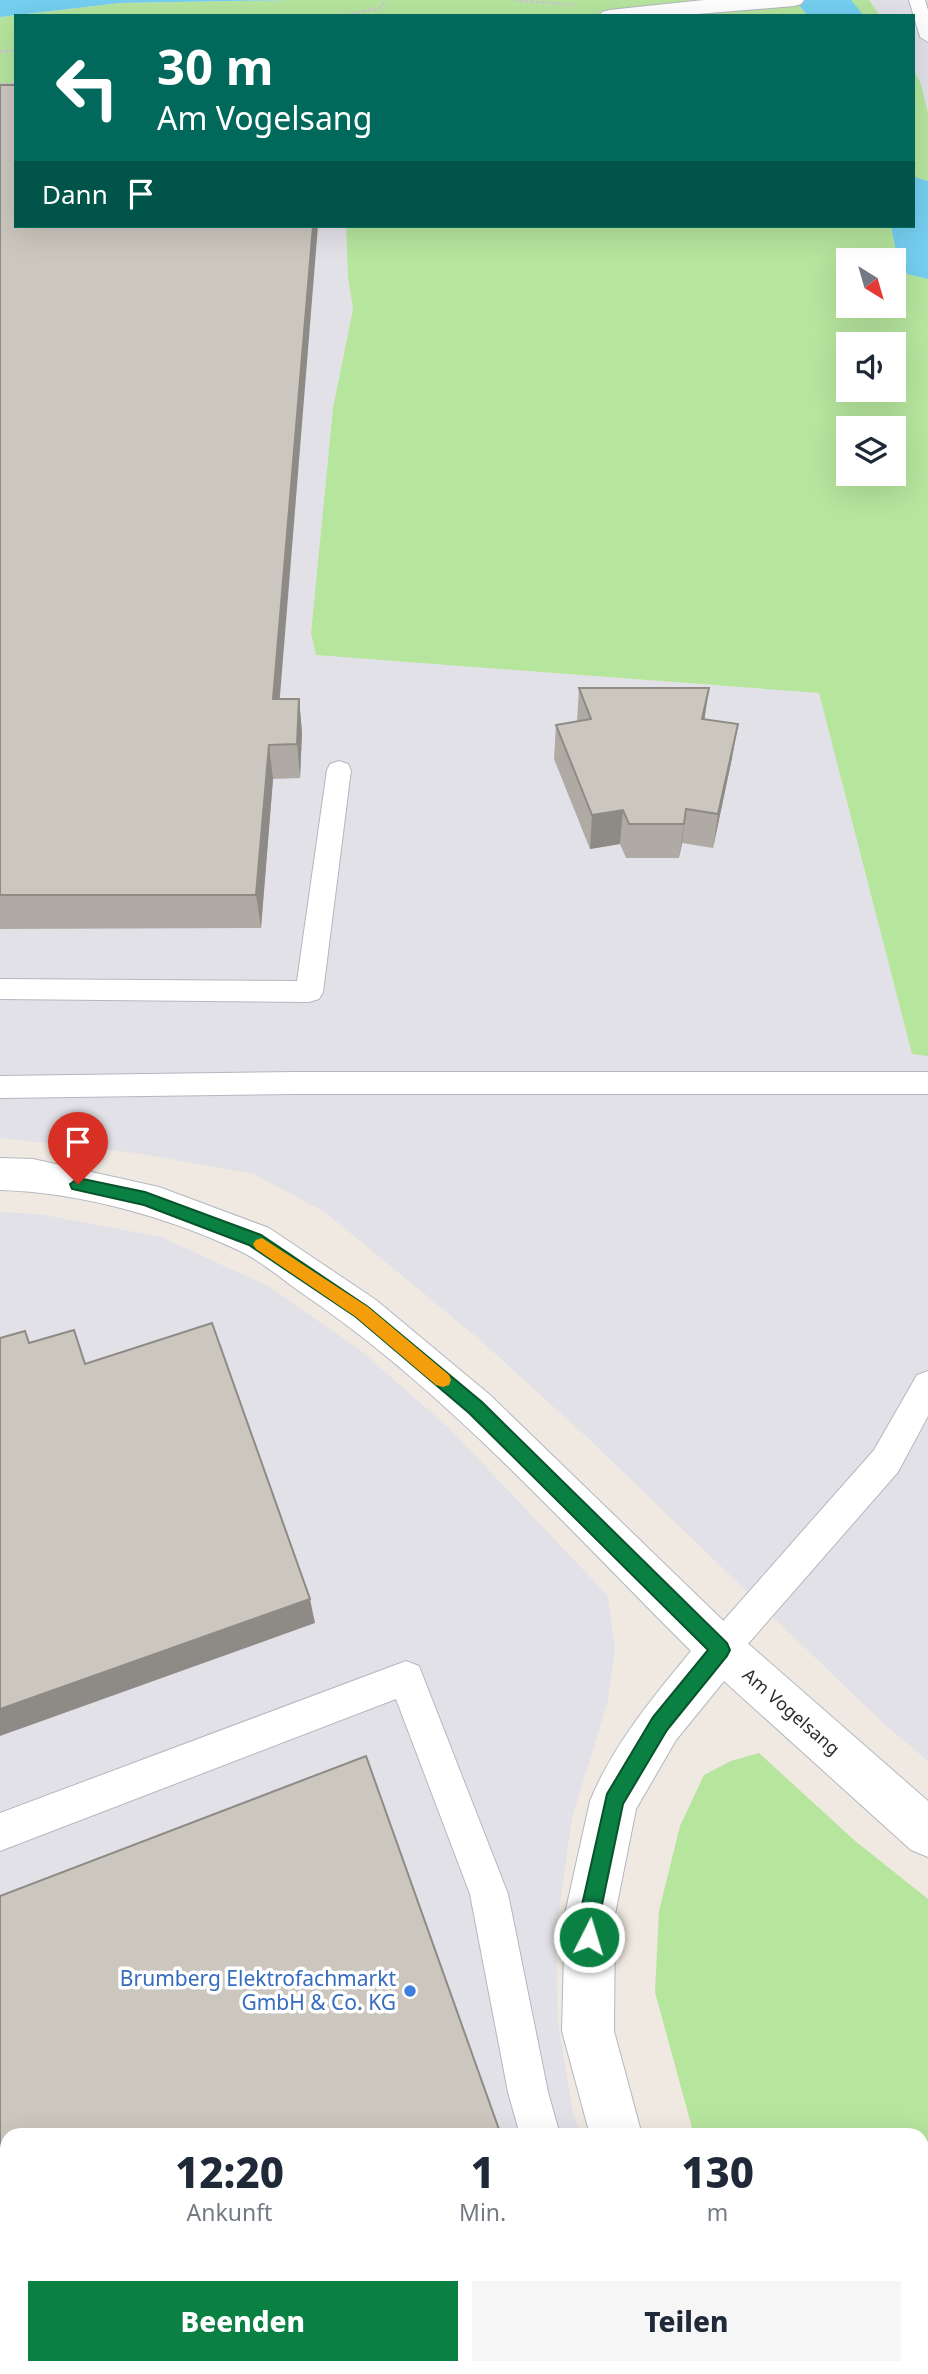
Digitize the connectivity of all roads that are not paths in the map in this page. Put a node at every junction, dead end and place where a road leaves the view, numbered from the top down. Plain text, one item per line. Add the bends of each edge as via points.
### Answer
1 (794, 0) edge
2 (917, 0) edge
3 (768, 1) edge
4 (630, 14) edge
5 (928, 37) edge
6 (339, 771) dead end
7 (0, 989) edge
8 (928, 1083) edge
9 (0, 1087) edge
10 (0, 1174) edge
11 (928, 1385) edge
12 (720, 1650) junction
13 (0, 1832) edge
14 (928, 1833) edge
15 (538, 2128) edge
16 (614, 2128) edge

1 - 3 street
2 - 5 lane
3 - 4 street
6 - 7 lane via 309,992
8 - 9 lane
10 - 12 street, Am Vogelsang via 33,1175 145,1198 255,1240 362,1312 475,1408
11 - 12 lane via 886,1461
12 - 14 street, Am Vogelsang
12 - 16 street via 660,1724 614,1801 611,1814 590,1914 588,2031
13 - 15 lane via 406,1678 489,1894

